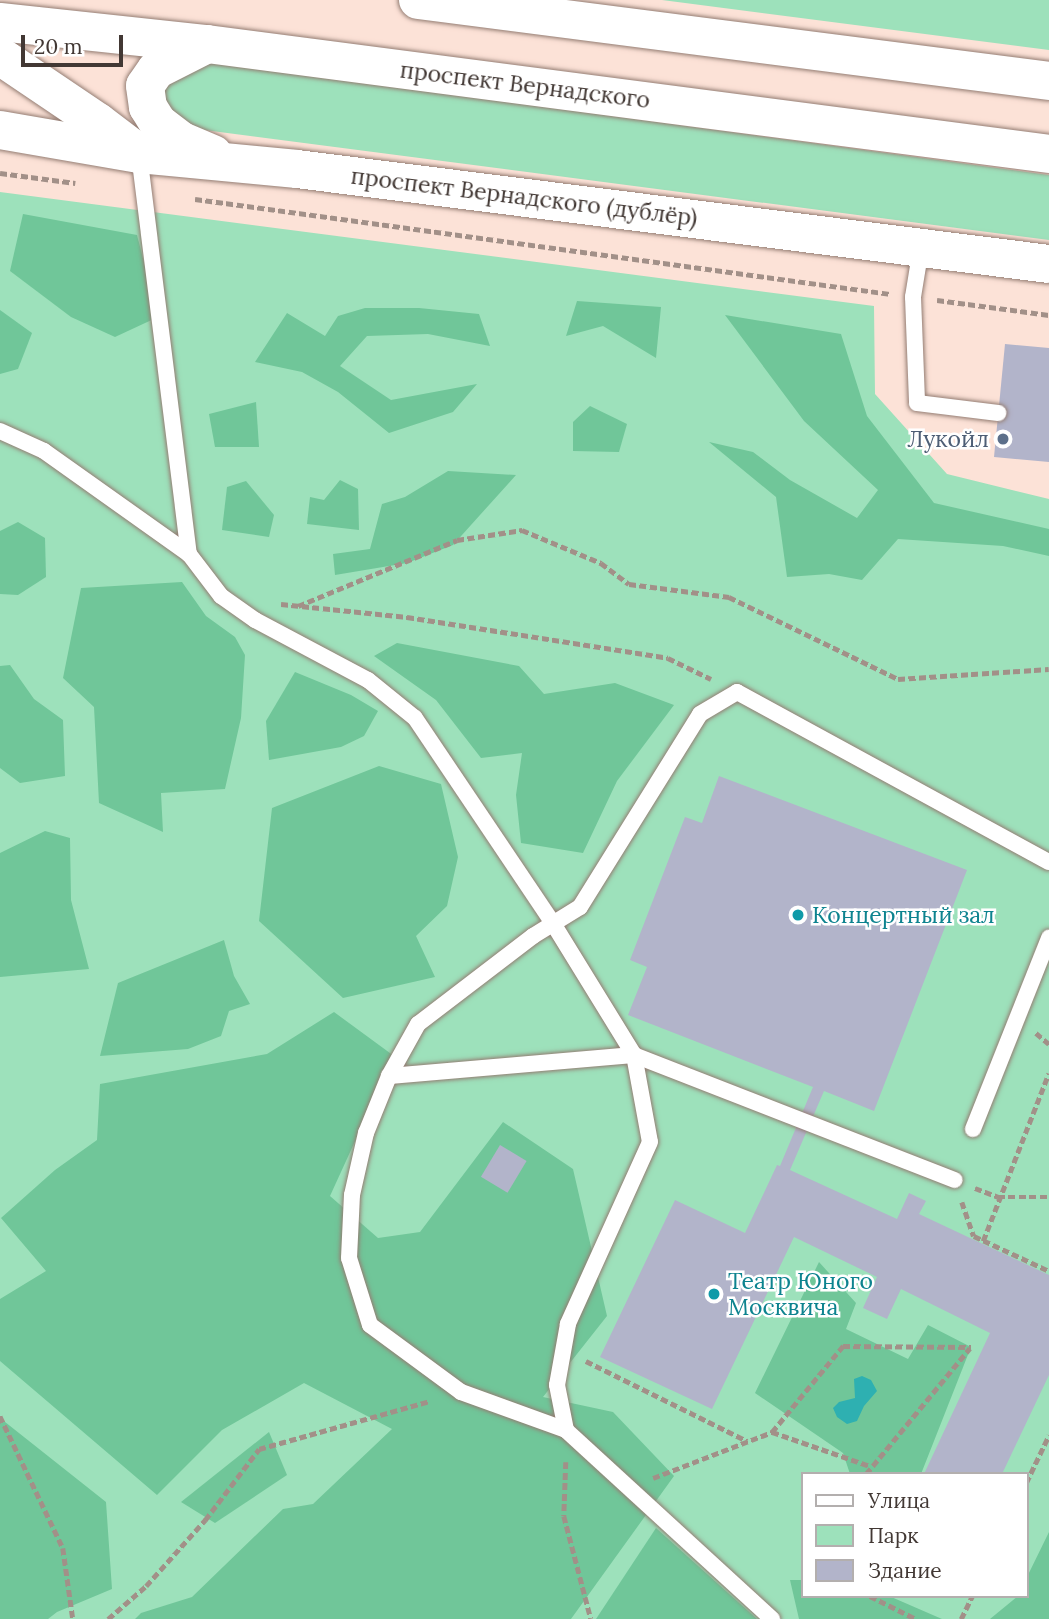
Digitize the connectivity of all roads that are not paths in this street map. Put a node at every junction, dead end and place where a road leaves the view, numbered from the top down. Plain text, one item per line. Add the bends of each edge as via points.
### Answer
1 (418, 0) edge
2 (0, 22) edge
3 (207, 44) junction
4 (0, 56) edge
5 (1049, 81) edge
6 (0, 130) edge
7 (139, 154) junction
8 (1049, 154) edge
9 (228, 160) junction
10 (921, 248) junction
11 (1049, 264) edge
12 (998, 413) dead end
13 (0, 431) edge
14 (189, 554) junction
15 (1049, 862) edge
16 (554, 925) junction
17 (1049, 938) edge
18 (634, 1055) junction
19 (389, 1076) junction
20 (973, 1129) dead end
21 (954, 1180) road end
22 (566, 1430) junction
23 (772, 1619) edge

1 - 5 main road
2 - 3 main road, проспект Вернадского
3 - 8 main road, проспект Вернадского
3 - 9 main road via 156,70 145,86 148,107 158,123 183,141
4 - 7 main road
6 - 7 main road, проспект Вернадского (дублёр)
7 - 9 main road, проспект Вернадского (дублёр)
7 - 14 lane
9 - 10 main road, проспект Вернадского (дублёр)
10 - 11 main road, проспект Вернадского (дублёр)
10 - 12 lane via 914,297 916,403
13 - 14 lane via 44,451
14 - 16 lane via 221,596 255,620 368,680 415,718
15 - 16 lane via 737,692 700,714 580,907
16 - 18 lane
16 - 19 lane via 418,1024
17 - 20 lane
18 - 19 lane
18 - 21 lane
18 - 22 lane via 650,1142 568,1324 556,1385
19 - 22 lane via 366,1133 352,1195 349,1258 370,1325 461,1392
22 - 23 lane

